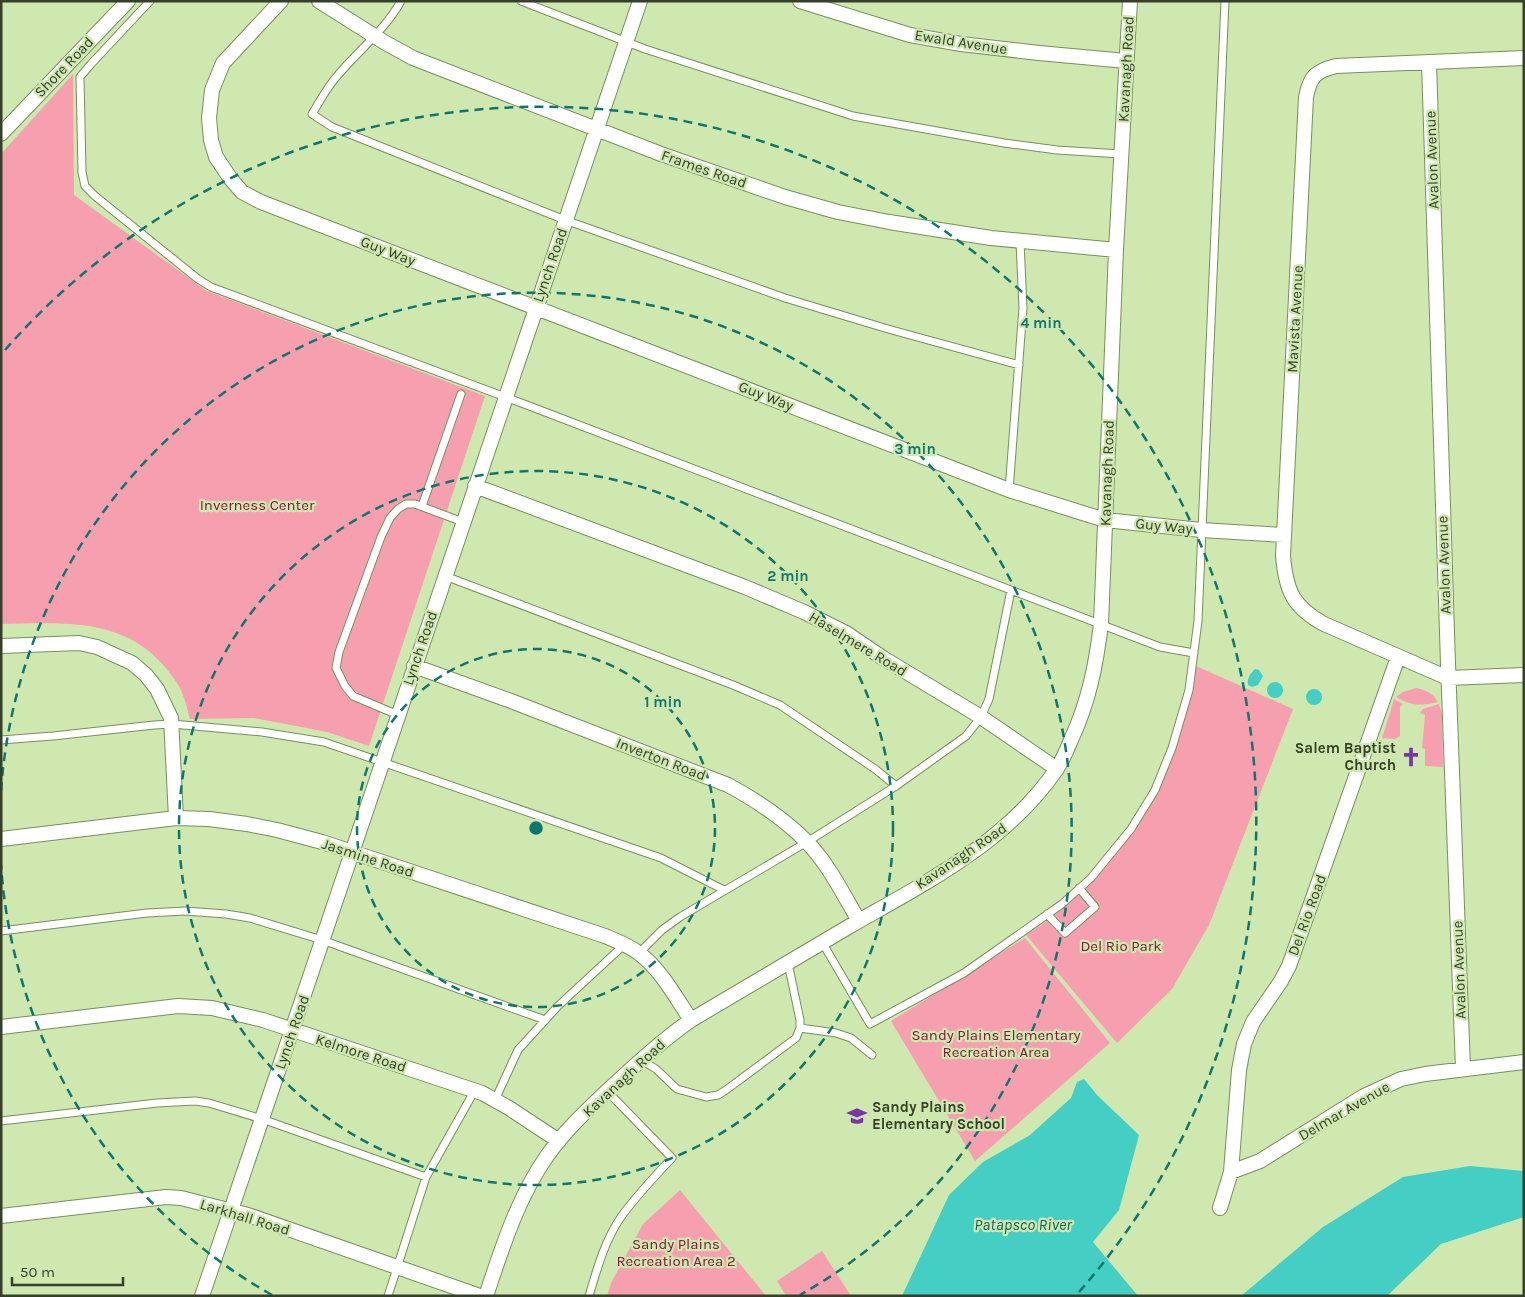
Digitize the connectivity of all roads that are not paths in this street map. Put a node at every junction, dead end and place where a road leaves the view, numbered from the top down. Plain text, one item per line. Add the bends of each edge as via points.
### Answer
1 (128, 1) edge
2 (150, 1) edge
3 (281, 1) edge
4 (319, 1) edge
5 (401, 1) edge
6 (521, 1) edge
7 (640, 1) edge
8 (800, 1) edge
9 (1130, 1) edge
10 (1225, 1) edge
11 (374, 36) junction
12 (626, 42) junction
13 (1524, 58) edge
14 (1126, 61) junction
15 (1429, 62) junction
16 (597, 129) junction
17 (1, 134) edge
18 (1121, 154) junction
19 (566, 220) junction
20 (1020, 242) junction
21 (1116, 250) junction
22 (536, 308) junction
23 (1019, 365) junction
24 (461, 394) dead end
25 (505, 398) junction
26 (475, 486) junction
27 (1009, 490) junction
28 (422, 506) junction
29 (1105, 520) junction
30 (463, 522) junction
31 (1201, 530) junction
32 (1284, 535) junction
33 (445, 576) junction
34 (1011, 590) junction
35 (1101, 624) junction
36 (1, 646) edge
37 (1194, 653) junction
38 (1398, 657) junction
39 (414, 666) junction
40 (1524, 675) edge
41 (1448, 678) junction
42 (398, 715) junction
43 (981, 717) junction
44 (172, 724) junction
45 (1, 740) edge
46 (382, 761) junction
47 (1057, 769) junction
48 (896, 786) junction
49 (176, 818) junction
50 (1, 839) edge
51 (807, 842) junction
52 (352, 853) junction
53 (1079, 888) junction
54 (724, 890) junction
55 (1047, 914) junction
56 (859, 921) junction
57 (1, 931) edge
58 (322, 940) junction
59 (822, 942) junction
60 (624, 945) junction
61 (639, 953) junction
62 (788, 963) junction
63 (544, 1020) junction
64 (691, 1020) junction
65 (1, 1027) edge
66 (800, 1028) junction
67 (292, 1030) junction
68 (872, 1055) dead end
69 (641, 1060) junction
70 (1524, 1062) edge
71 (1463, 1069) junction
72 (475, 1090) junction
73 (608, 1091) junction
74 (496, 1100) junction
75 (262, 1119) junction
76 (1, 1121) edge
77 (558, 1141) junction
78 (1231, 1172) junction
79 (426, 1177) junction
80 (1220, 1208) dead end
81 (231, 1210) junction
82 (1, 1216) edge
83 (398, 1268) junction
84 (202, 1296) edge
85 (388, 1296) edge
86 (480, 1296) edge
87 (486, 1296) edge
88 (589, 1296) edge

1 - 17 street, Shore Road
2 - 25 lane via 80,77 85,186 211,287
3 - 22 street, Guy Way via 223,63 212,90 211,140 216,157 230,178 242,192 261,202
4 - 11 street, Frames Road
5 - 11 lane
6 - 12 lane
7 - 12 street, Lynch Road
8 - 14 street, Ewald Avenue via 910,35 961,44
9 - 14 street, Kavanagh Road
10 - 31 lane
11 - 16 street, Frames Road via 412,58
11 - 19 lane via 337,76 312,114 332,127
12 - 16 street, Lynch Road
12 - 18 lane via 853,116 1004,143
13 - 15 street, Mavista Avenue
14 - 18 street, Kavanagh Road
15 - 32 street, Mavista Avenue via 1336,66 1324,69 1308,84
15 - 41 street, Avalon Avenue
16 - 19 street, Lynch Road
16 - 20 street, Frames Road via 661,154 838,212
18 - 21 street, Kavanagh Road
19 - 22 street, Lynch Road
19 - 23 lane via 785,298
20 - 21 street, Frames Road
20 - 23 lane via 1022,308
21 - 29 street, Kavanagh Road
22 - 25 street, Lynch Road
22 - 27 street, Guy Way
23 - 27 lane
24 - 28 lane
25 - 26 street, Lynch Road
25 - 34 lane
26 - 30 street, Lynch Road
26 - 43 street, Haselmere Road via 804,612 846,634
27 - 29 street, Guy Way
28 - 30 lane
28 - 42 lane via 406,504 390,518 339,652 336,668 353,696
29 - 31 street, Guy Way
29 - 35 street, Kavanagh Road
30 - 33 street, Lynch Road
31 - 32 street, Guy Way
31 - 37 lane
32 - 38 street, Mavista Avenue via 1286,580 1289,592 1300,608 1324,624
33 - 39 street, Lynch Road
33 - 48 lane via 780,705
34 - 35 lane
34 - 43 lane via 989,699
35 - 37 lane via 1160,647
35 - 47 street, Kavanagh Road via 1095,670 1085,708
36 - 44 street via 79,643 125,659 157,689
37 - 53 lane via 1189,690 1172,748 1155,790 1131,829
38 - 41 street, Mavista Avenue
38 - 78 street, Del Rio Road via 1289,966 1248,1032 1239,1070
39 - 42 street, Lynch Road
39 - 51 street, Inverton Road via 728,784 756,800
40 - 41 street
41 - 71 street, Avalon Avenue
42 - 46 street, Lynch Road
43 - 47 street, Haselmere Road
43 - 48 lane via 966,736
44 - 45 lane
44 - 46 lane via 286,735 324,742
44 - 49 street
46 - 52 street, Lynch Road
46 - 54 lane via 661,858
47 - 56 street, Kavanagh Road via 1021,813 994,837 941,873
48 - 51 lane
49 - 50 street, Jasmine Road
49 - 52 street, Jasmine Road via 247,824
51 - 54 lane
51 - 56 street, Inverton Road
52 - 58 street, Lynch Road
52 - 60 street, Jasmine Road
53 - 55 lane
53 - 55 lane via 1095,907 1065,934
54 - 61 lane via 662,930
55 - 59 lane via 964,973 870,1024
56 - 59 street, Kavanagh Road
57 - 58 lane via 148,912 185,911 250,918
58 - 63 lane
58 - 67 street, Lynch Road
59 - 62 street, Kavanagh Road
60 - 61 street, Jasmine Road
60 - 63 lane
61 - 64 street, Jasmine Road via 659,974
62 - 64 street, Kavanagh Road
62 - 66 lane
63 - 74 lane via 518,1050
64 - 69 street, Kavanagh Road
65 - 67 street, Kelmore Road via 178,1006 212,1008
66 - 68 lane via 851,1038
66 - 69 lane via 790,1044 718,1095 677,1090 656,1069
67 - 72 street, Kelmore Road
67 - 75 street, Lynch Road
69 - 73 street, Kavanagh Road
70 - 71 street, Delmar Avenue
71 - 78 street, Delmar Avenue via 1412,1076 1378,1089 1260,1162
72 - 74 street, Kelmore Road
72 - 79 lane
73 - 77 street, Kavanagh Road
73 - 88 lane via 672,1158 620,1218 606,1244
74 - 77 street, Kelmore Road
75 - 76 lane via 195,1101
75 - 79 lane
75 - 81 street, Lynch Road
77 - 87 street, Kavanagh Road via 531,1183 514,1219
78 - 80 street, Del Rio Road
79 - 83 lane
81 - 82 street, Larkhall Road via 166,1197
81 - 83 street, Larkhall Road
81 - 84 street, Lynch Road
83 - 85 lane
83 - 86 street, Larkhall Road

